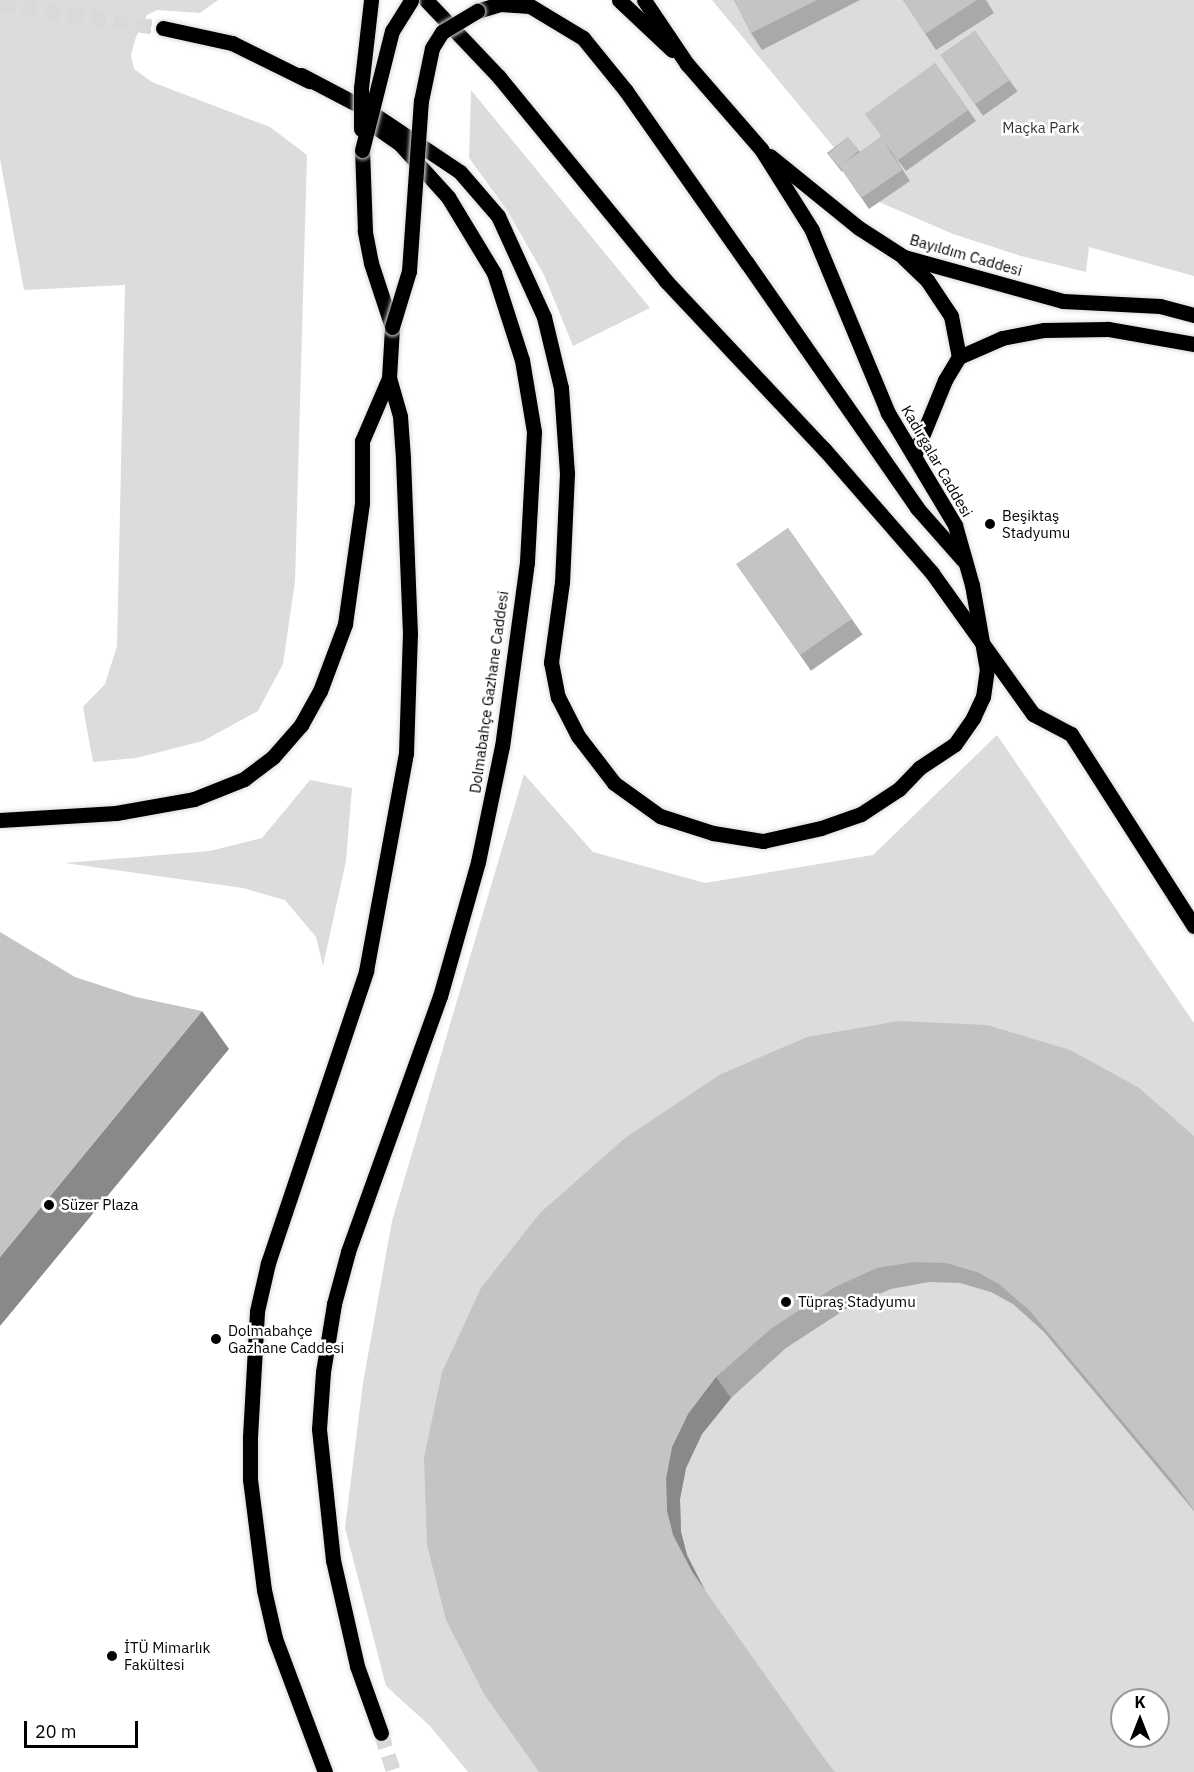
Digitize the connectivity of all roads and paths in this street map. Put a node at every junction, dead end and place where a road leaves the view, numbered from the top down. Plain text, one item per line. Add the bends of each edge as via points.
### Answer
1 (370, 0) edge
2 (411, 0) edge
3 (426, 0) edge
4 (619, 0) edge
5 (644, 0) edge
6 (163, 28) tunnel mouth
7 (687, 64) junction
8 (301, 75) junction
9 (761, 149) junction
10 (363, 150) junction
11 (904, 257) junction
12 (1194, 315) edge
13 (392, 327) junction
14 (1194, 344) edge
15 (959, 357) junction
16 (388, 378) junction
17 (914, 456) junction
18 (965, 562) junction
19 (982, 644) junction
20 (0, 820) edge
21 (1194, 926) edge
22 (381, 1733) tunnel mouth
23 (325, 1772) edge

1 - 10 main road, bridge via 361,88
2 - 10 main road, bridge via 392,31
3 - 19 main road via 499,77 666,281 824,449 932,573
4 - 7 main road
5 - 7 main road
6 - 8 main road, Dolmabahçe Gazhane Caddesi via 232,43
7 - 9 main road, Kadırgalar Caddesi
8 - 19 main road via 386,122 460,172 498,216 544,317 561,387 567,473 562,582 551,662 558,697 578,736 614,783 660,816 713,833 763,841 861,814 955,744 983,697 987,670
8 - 22 main road, Dolmabahçe Gazhane Caddesi via 400,144 448,197 494,273 522,360 534,432 527,562 502,746 478,862 440,996 348,1252 334,1304 324,1372 319,1429 333,1560 357,1666
9 - 11 main road, Bayıldım Caddesi via 859,228
9 - 17 main road, Kadırgalar Caddesi via 812,230 888,413
10 - 13 main road via 365,231
11 - 12 main road, Bayıldım Caddesi via 1064,301 1160,306
11 - 15 main road via 927,280 951,316
13 - 16 main road
13 - 18 main road, bridge via 409,271 421,100 432,48 442,32 477,11 500,4 530,6 583,38 741,253 916,508
14 - 15 main road via 1108,329 1044,330 1002,338
15 - 17 main road via 945,380
16 - 20 main road via 363,441 363,503 345,624 320,691 301,725 273,757 243,780 194,799 116,813
16 - 23 main road via 400,416 409,565 406,753 390,858 366,971 268,1263 257,1311 250,1437 250,1479 264,1590 275,1638
17 - 18 main road, Kadırgalar Caddesi via 955,525
18 - 19 main road, Kadırgalar Caddesi
19 - 21 main road, Kadırgalar Caddesi via 1033,714 1071,734

